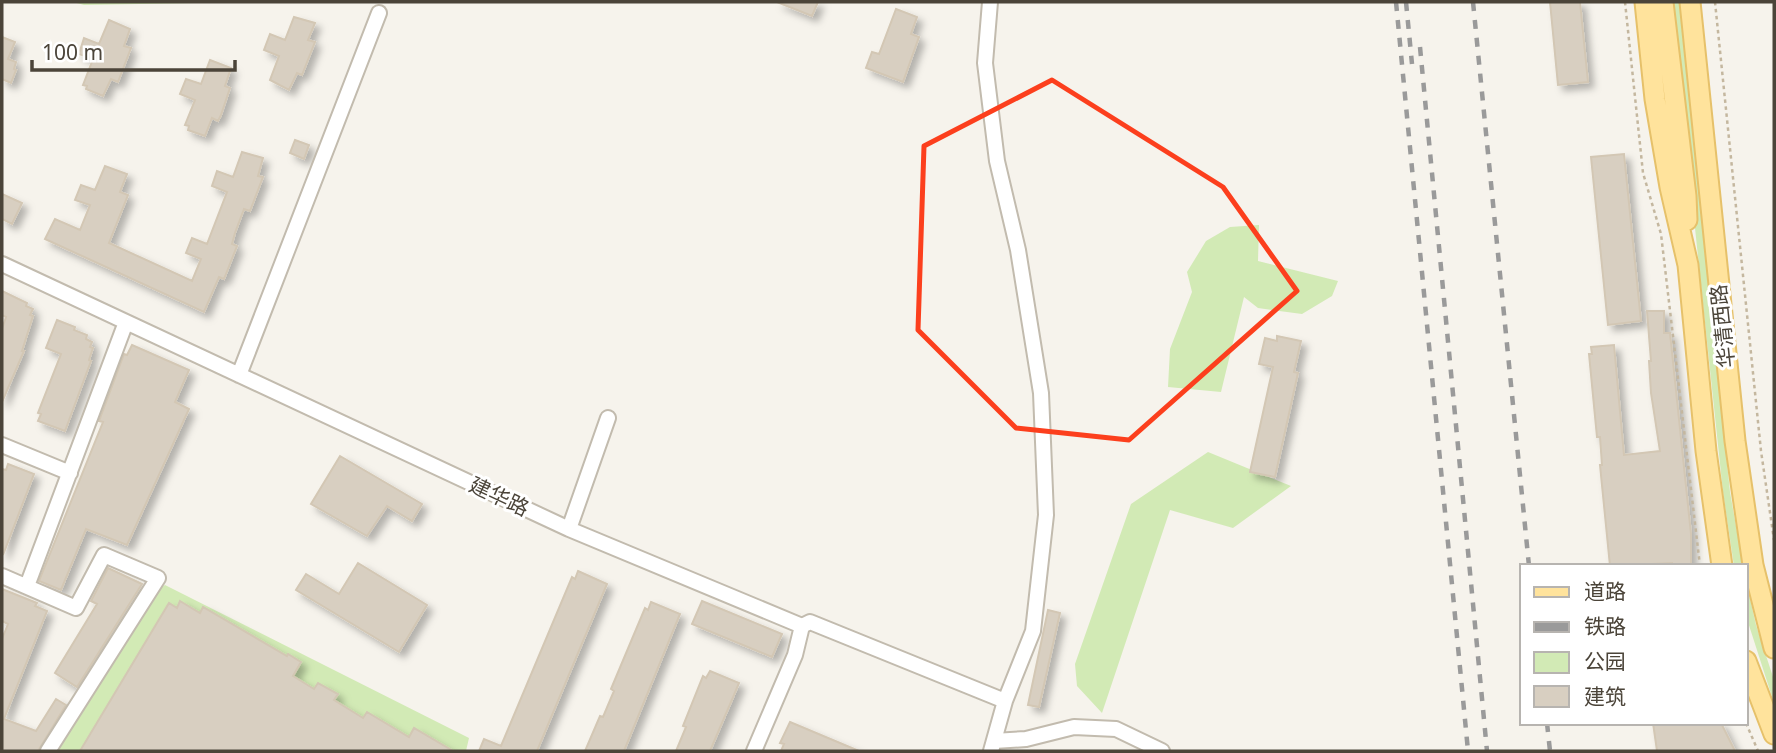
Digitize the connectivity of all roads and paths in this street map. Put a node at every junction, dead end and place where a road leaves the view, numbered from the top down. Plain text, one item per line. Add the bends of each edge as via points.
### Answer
1 (990, 2) edge
2 (1625, 2) edge
3 (1645, 2) edge
4 (1663, 2) edge
5 (1690, 2) edge
6 (1715, 2) edge
7 (379, 13) dead end
8 (2, 264) edge
9 (1688, 265) junction
10 (126, 322) junction
11 (239, 375) junction
12 (608, 418) dead end
13 (2, 445) edge
14 (70, 472) junction
15 (569, 529) junction
16 (1774, 540) edge
17 (1700, 564) edge
18 (1722, 564) edge
19 (2, 576) edge
20 (27, 586) junction
21 (802, 626) junction
22 (1774, 648) edge
23 (1748, 666) edge
24 (1006, 701) junction
25 (1747, 725) edge
26 (1774, 734) edge
27 (993, 746) edge
28 (48, 751) edge
29 (754, 751) edge
30 (1162, 751) edge
31 (1758, 751) edge

1 - 24 street via 985,63 997,161 1018,250 1041,393 1046,514 1033,631
2 - 17 path via 1643,173 1661,234
3 - 9 main road, 华清西路 via 1655,99
4 - 9 main road via 1686,196
5 - 22 main road, 华清西路 via 1735,441 1754,565
6 - 16 path
7 - 11 street
8 - 10 street, 建华路
9 - 18 main road, 华清西路
10 - 11 street, 建华路
10 - 14 street
11 - 15 street, 建华路
12 - 15 street
13 - 14 street
14 - 20 street
15 - 21 street, 建华路
19 - 20 street
20 - 28 street via 76,608 104,555 158,578
21 - 24 street, 建华路 via 810,622
21 - 29 street via 795,655
23 - 26 main road
24 - 27 street
25 - 31 path
27 - 30 street via 1074,727 1116,729

